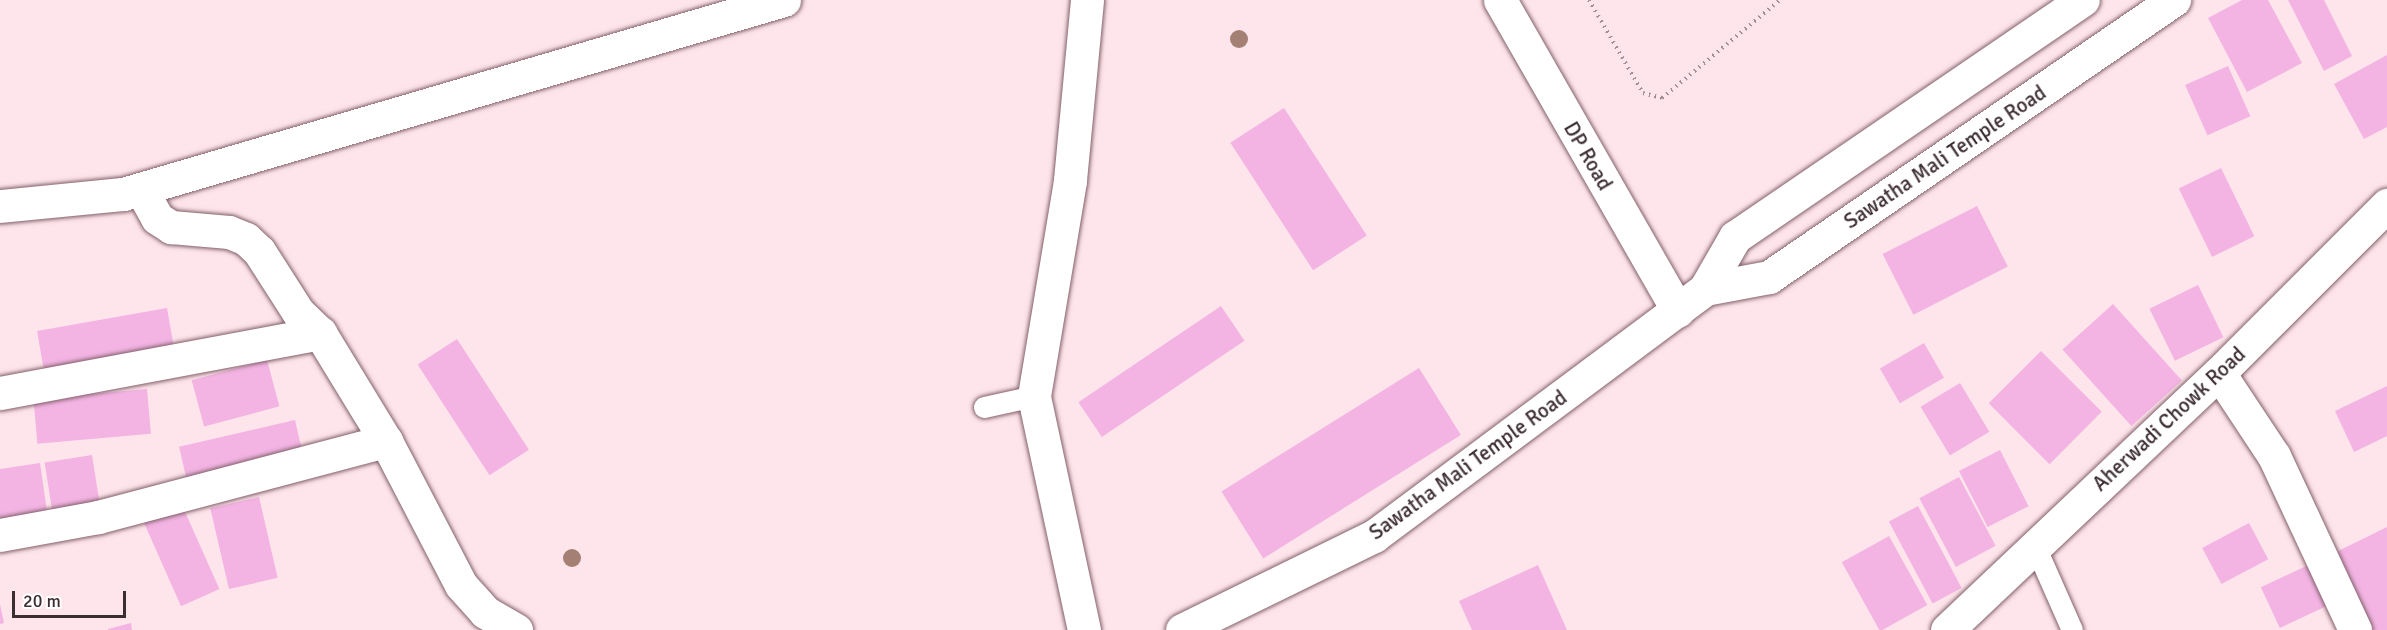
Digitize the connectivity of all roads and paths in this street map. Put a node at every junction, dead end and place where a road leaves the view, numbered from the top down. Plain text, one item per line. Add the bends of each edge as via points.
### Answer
1 (784, 0) edge
2 (1087, 0) edge
3 (1500, 0) edge
4 (1589, 0) edge
5 (1780, 0) edge
6 (2083, 0) edge
7 (2174, 0) edge
8 (141, 189) junction
9 (2387, 205) edge
10 (0, 206) edge
11 (1705, 289) junction
12 (1678, 311) junction
13 (320, 333) junction
14 (2219, 374) junction
15 (0, 393) edge
16 (1034, 396) junction
17 (984, 407) dead end
18 (386, 441) junction
19 (0, 535) edge
20 (2035, 546) junction
21 (516, 630) edge
22 (1084, 630) edge
23 (1182, 630) edge
24 (1947, 630) edge
25 (2072, 630) edge
26 (2355, 630) edge

1 - 8 street
2 - 16 street via 1070,180
3 - 12 street, DP Road
4 - 5 path via 1643,93 1662,98
6 - 11 street, Sawatha Mali Temple Road via 1735,237
7 - 11 street, Sawatha Mali Temple Road via 1769,277
8 - 10 street
8 - 13 street via 158,218 171,227 229,232 246,239 259,251 298,312
9 - 14 street, Aherwadi Chowk Road
11 - 12 street, Sawatha Mali Temple Road
12 - 23 street, Sawatha Mali Temple Road via 1374,536
13 - 15 street
13 - 18 street
14 - 20 street, Aherwadi Chowk Road
14 - 26 street via 2274,456
16 - 17 lane
16 - 22 street
18 - 19 street via 98,517
18 - 21 street via 461,585 485,612
20 - 24 street, Aherwadi Chowk Road
20 - 25 lane

